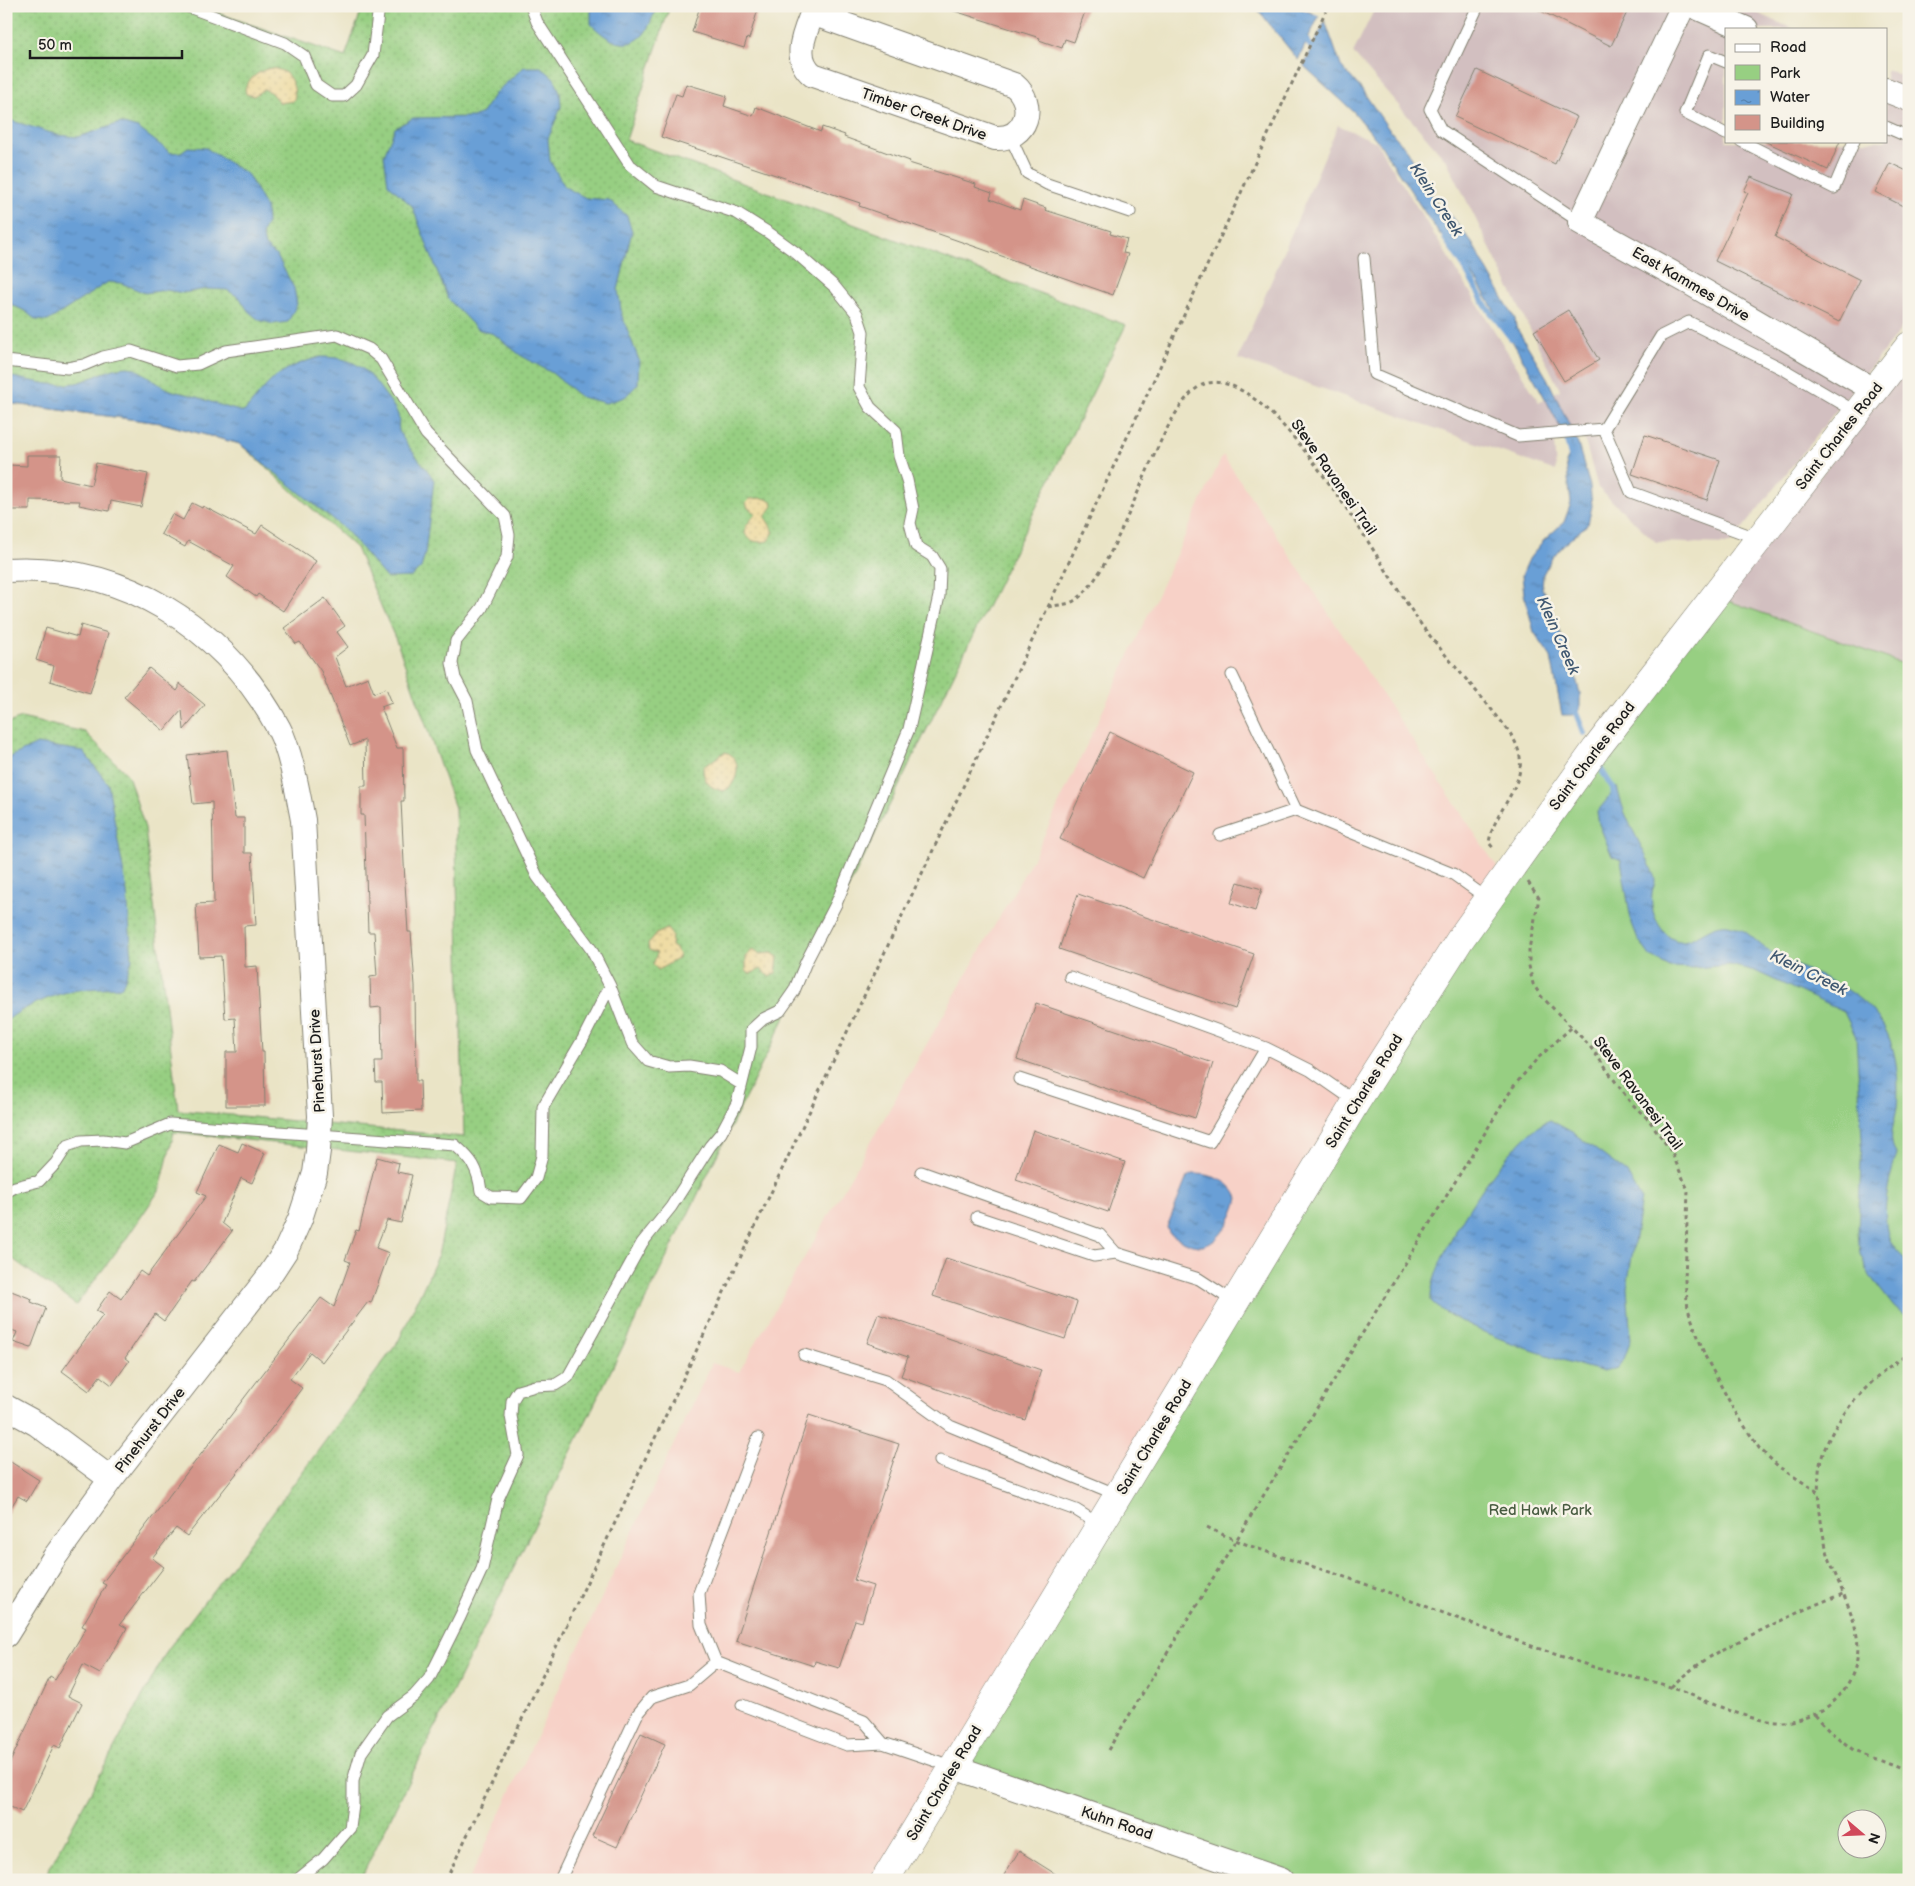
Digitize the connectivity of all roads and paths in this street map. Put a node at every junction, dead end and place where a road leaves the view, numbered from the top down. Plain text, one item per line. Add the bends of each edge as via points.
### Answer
1 (186, 6) edge
2 (379, 6) edge
3 (531, 6) edge
4 (1328, 6) edge
5 (1478, 6) edge
6 (1683, 6) edge
7 (1694, 6) edge
8 (814, 10) edge
9 (1744, 28) edge
10 (1725, 62) edge
11 (1888, 91) edge
12 (1909, 99) edge
13 (1888, 128) edge
14 (1725, 133) edge
15 (1010, 136) junction
16 (1909, 137) edge
17 (1743, 142) edge
18 (1854, 142) edge
19 (1130, 212) dead end
20 (1580, 222) junction
21 (1364, 258) dead end
22 (1909, 346) edge
23 (6, 361) edge
24 (1874, 390) junction
25 (1858, 413) junction
26 (1604, 429) junction
27 (1759, 539) junction
28 (6, 570) edge
29 (1048, 606) junction
30 (1232, 675) dead end
31 (1296, 810) junction
32 (1220, 834) dead end
33 (1497, 854) dead end
34 (1525, 877) dead end
35 (1488, 900) junction
36 (1070, 977) dead end
37 (610, 986) junction
38 (1572, 1027) junction
39 (1266, 1048) junction
40 (1020, 1079) dead end
41 (741, 1084) junction
42 (1356, 1102) junction
43 (319, 1134) junction
44 (921, 1172) dead end
45 (6, 1192) edge
46 (977, 1217) dead end
47 (1116, 1253) junction
48 (1236, 1302) junction
49 (1909, 1354) edge
50 (804, 1355) dead end
51 (6, 1407) edge
52 (758, 1438) dead end
53 (940, 1461) dead end
54 (111, 1479) junction
55 (1818, 1492) junction
56 (1118, 1495) junction
57 (1100, 1525) junction
58 (1207, 1527) dead end
59 (1234, 1541) junction
60 (1843, 1594) junction
61 (6, 1635) edge
62 (716, 1662) junction
63 (1670, 1687) junction
64 (742, 1705) dead end
65 (1815, 1715) junction
66 (883, 1744) junction
67 (1108, 1750) dead end
68 (954, 1767) junction
69 (1909, 1771) edge
70 (297, 1880) edge
71 (446, 1880) edge
72 (560, 1880) edge
73 (885, 1880) edge
74 (1281, 1880) edge

1 - 2 lane via 286,43 304,56 316,85 332,96 344,96 356,86 373,55
3 - 41 lane via 537,22 630,165 656,186 737,213 769,234 835,287 857,314 863,332 859,387 870,407 896,431 899,456 908,480 913,509 910,523 916,546 932,556 940,569 939,596 909,729 836,904 794,991 780,1011 763,1019 752,1030
4 - 29 path
5 - 20 lane via 1430,109 1441,130
6 - 20 street
7 - 9 street
8 - 15 street, Timber Creek Drive via 1014,84 1021,90 1027,111 1022,126
8 - 15 street, Timber Creek Drive via 800,53 802,63 813,75 981,134 995,138
10 - 14 lane via 1709,55 1685,113
11 - 12 street
13 - 16 lane
15 - 19 lane via 1027,172 1047,184
17 - 18 lane via 1834,188
20 - 24 street, East Kammes Drive
21 - 26 lane via 1374,374 1518,436
22 - 24 street, Saint Charles Road
23 - 37 lane via 67,368 131,351 177,366 198,364 226,351 337,335 369,349 381,359 426,434 505,516 509,535 507,557 482,608 456,640 452,663 455,678 467,701 477,750 537,876 591,949
24 - 25 street, Saint Charles Road
25 - 26 lane via 1782,369 1689,322 1661,336
25 - 27 street, Saint Charles Road
26 - 27 lane via 1631,492
27 - 35 street, Saint Charles Road via 1596,749
28 - 43 street, Pinehurst Drive via 52,570 78,574 120,585 164,606 202,632 237,667 280,730 302,820
29 - 33 path, Steve Ravanesi Trail via 1073,602 1097,578 1148,469 1183,402 1194,389 1208,382 1230,384 1250,393 1283,424 1306,452 1422,626 1504,724 1518,748 1519,776 1491,830 1489,843
29 - 71 path
30 - 31 lane
31 - 32 lane
31 - 35 lane via 1453,874
34 - 38 path, Steve Ravanesi Trail via 1539,898 1530,949 1533,984 1540,996
35 - 42 street, Saint Charles Road
36 - 39 lane
37 - 41 lane via 632,1043 648,1062 720,1071
37 - 43 lane via 543,1107 542,1156 536,1178 521,1198 490,1197 481,1191 479,1174 469,1157 455,1145
38 - 55 path, Steve Ravanesi Trail via 1630,1102 1649,1120 1682,1174 1688,1190 1685,1281 1688,1309 1704,1356 1759,1448 1778,1467
38 - 59 path via 1513,1086
39 - 40 lane via 1210,1142
39 - 42 lane via 1310,1070
41 - 70 lane via 737,1103 721,1133 671,1207 642,1243 568,1377 555,1385 518,1391 512,1401 511,1416 518,1455 498,1498 482,1569 429,1679 414,1696 387,1716 361,1753 353,1781 350,1828 330,1852
42 - 48 street, Saint Charles Road
43 - 45 lane via 170,1124 125,1143 88,1141 67,1146 39,1181 15,1186
43 - 54 street, Pinehurst Drive via 314,1173 300,1219 286,1250 267,1279
44 - 47 lane via 1100,1235
46 - 47 lane via 1094,1256
47 - 48 lane via 1199,1279
48 - 56 street, Saint Charles Road
49 - 55 path via 1871,1384 1828,1439 1820,1462
50 - 56 lane via 886,1380 950,1426
51 - 54 street via 38,1424
52 - 62 lane via 699,1593 701,1625
53 - 57 lane via 1076,1510
54 - 61 street, Pinehurst Drive via 54,1558
55 - 60 path via 1820,1524
56 - 57 street, Saint Charles Road
57 - 68 street, Saint Charles Road
58 - 59 path
59 - 63 path via 1360,1582 1581,1662
59 - 67 path
60 - 63 path via 1817,1603 1713,1654 1689,1669
60 - 65 path via 1857,1626 1859,1651 1844,1691
62 - 66 lane via 864,1721
62 - 72 lane via 689,1685 652,1697 636,1714
63 - 65 path via 1761,1720 1783,1722
64 - 66 lane via 847,1745
65 - 69 path via 1852,1749
66 - 68 lane
68 - 73 street, Saint Charles Road
68 - 74 street, Kuhn Road

